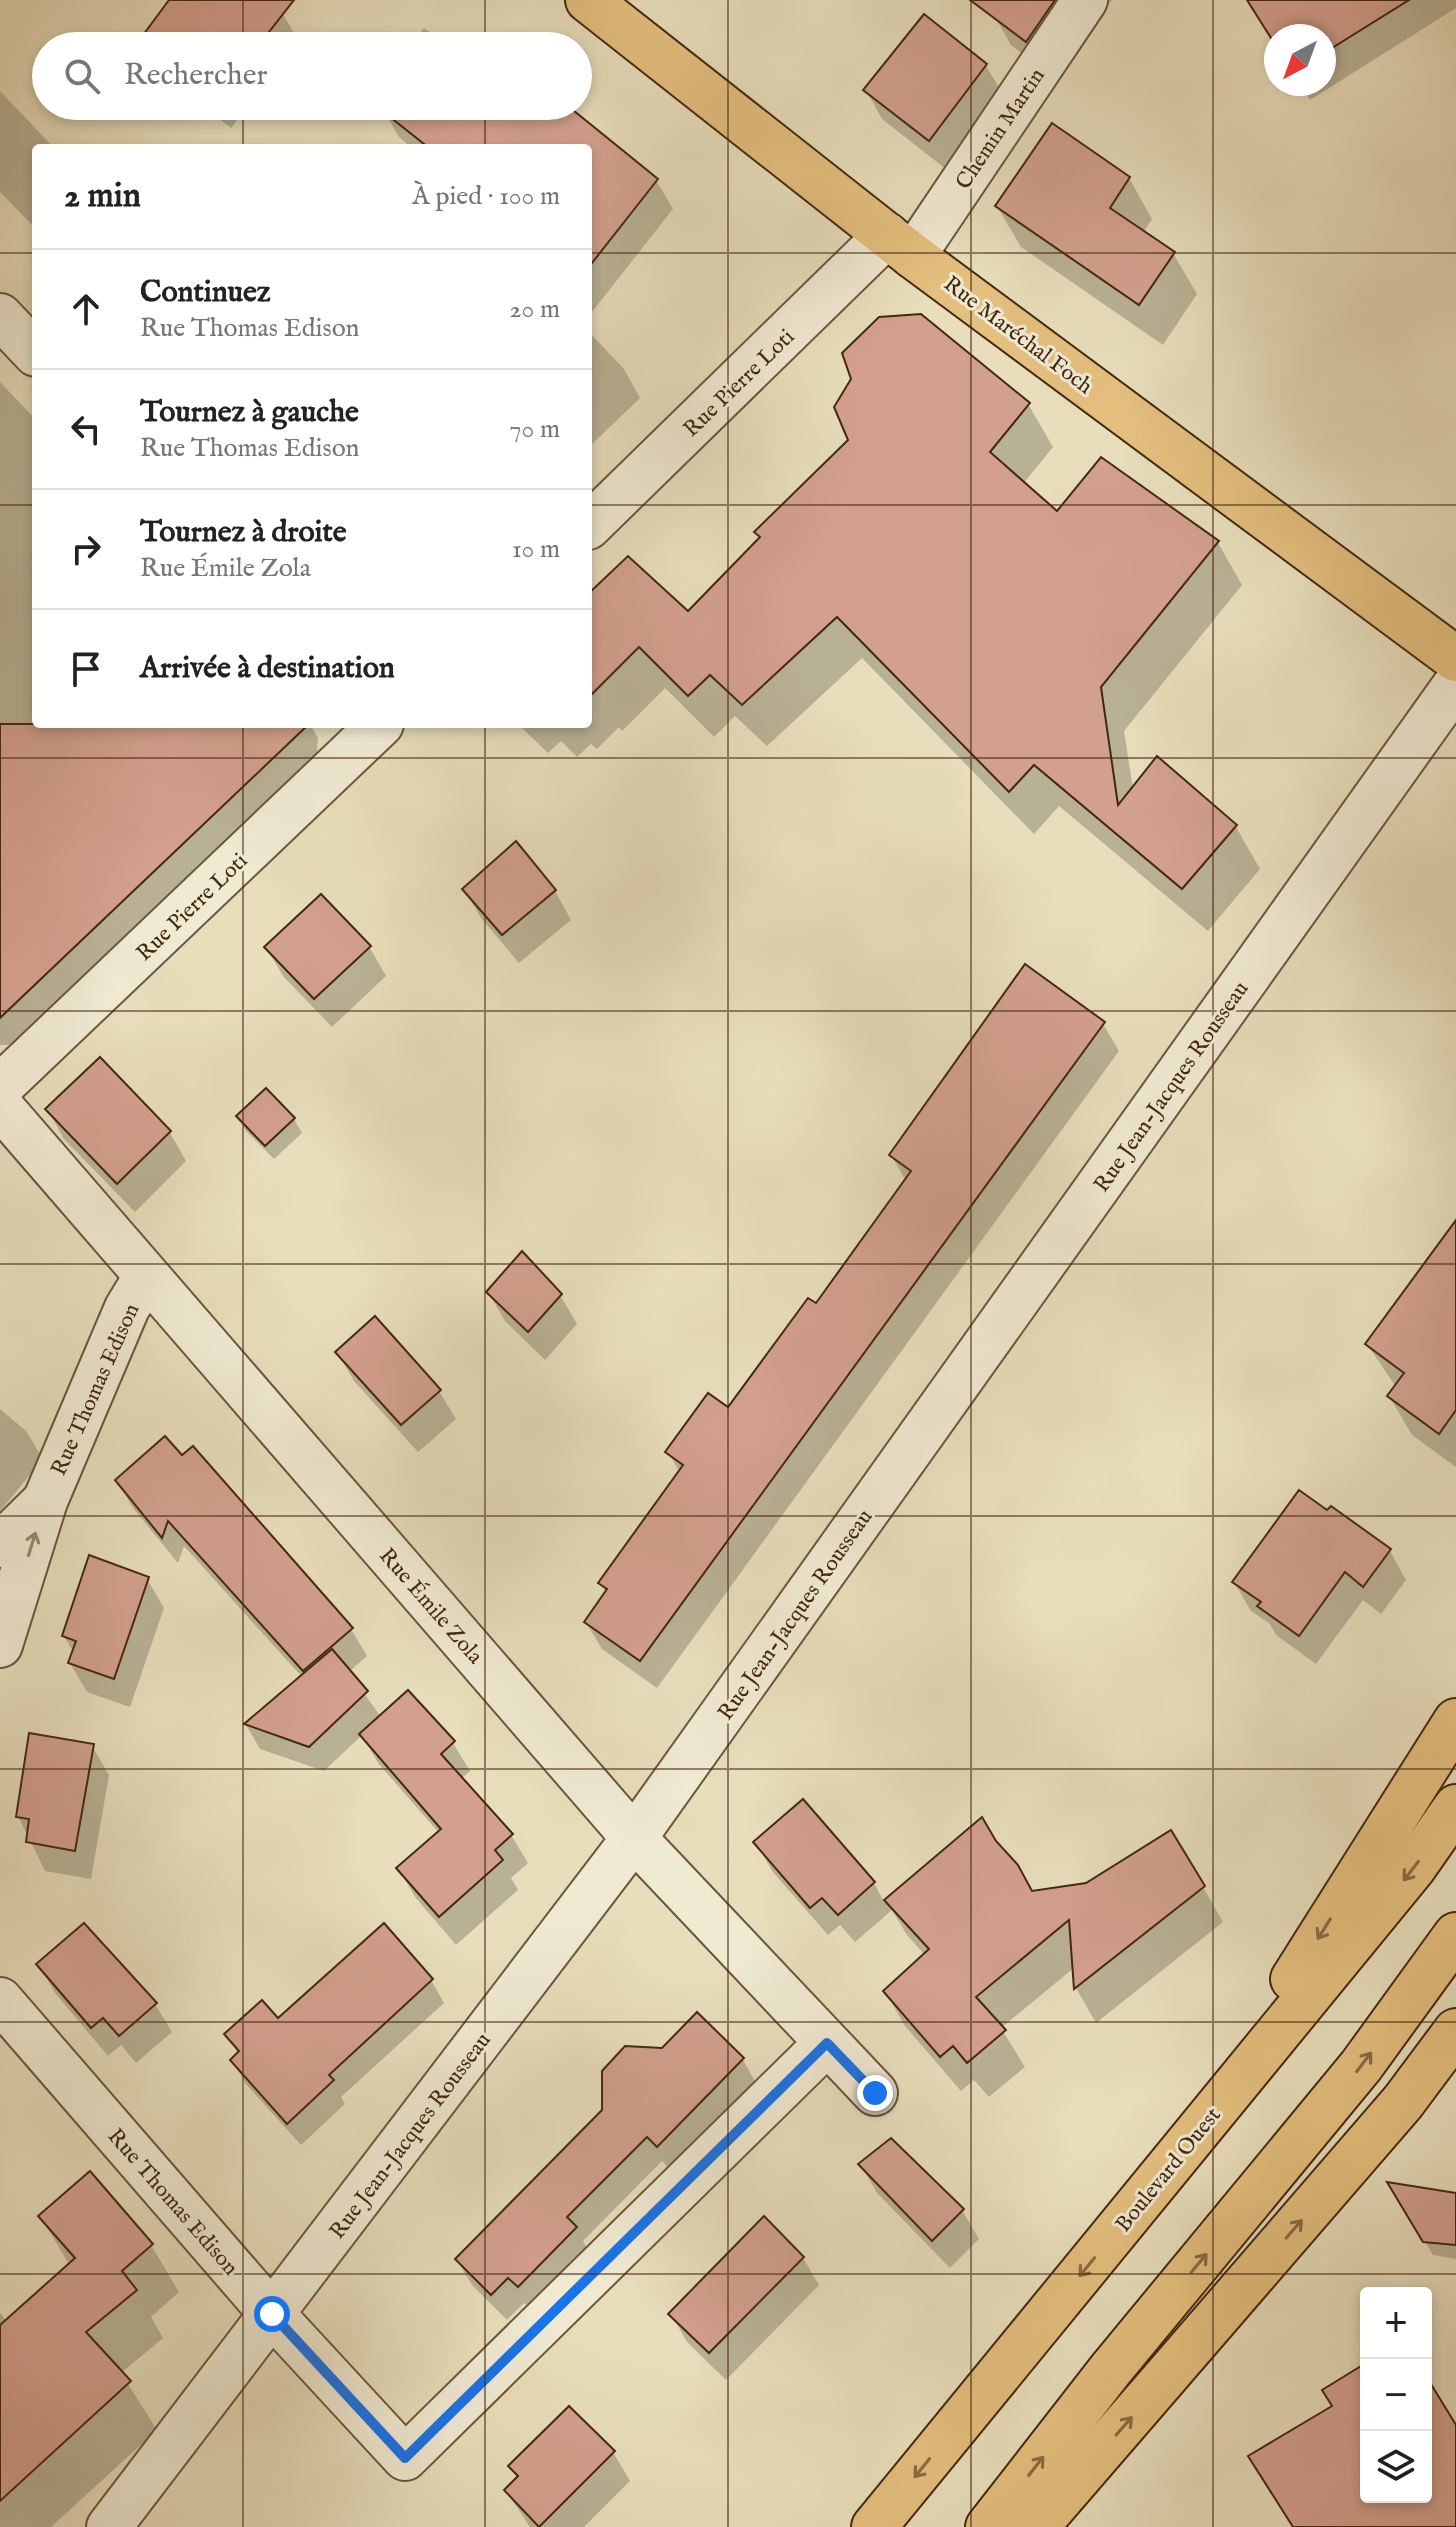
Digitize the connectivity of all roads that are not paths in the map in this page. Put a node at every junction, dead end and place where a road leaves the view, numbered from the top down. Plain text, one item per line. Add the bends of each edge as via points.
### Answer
1 (588, 0) edge
2 (1085, 0) edge
3 (900, 246) junction
4 (0, 316) edge
5 (32, 350) edge
6 (592, 523) edge
7 (1456, 659) edge
8 (1456, 684) edge
9 (377, 728) edge
10 (0, 1087) edge
11 (0, 1106) edge
12 (146, 1277) junction
13 (45, 1501) junction
14 (0, 1545) edge
15 (0, 1645) edge
16 (1456, 1721) edge
17 (1456, 1807) edge
18 (634, 1838) junction
19 (1456, 1935) edge
20 (0, 2000) edge
21 (1456, 2031) edge
22 (827, 2043) junction
23 (875, 2093) dead end
24 (1196, 2135) junction
25 (272, 2314) junction
26 (109, 2527) edge
27 (874, 2527) edge
28 (988, 2527) edge
29 (1036, 2527) edge

1 - 3 main road, Rue Maréchal Foch
2 - 3 street, Chemin Martin
3 - 6 street, Rue Pierre Loti
3 - 7 main road, Rue Maréchal Foch
4 - 5 street
8 - 18 street, Rue Jean-Jacques Rousseau
9 - 10 street, Rue Pierre Loti
11 - 12 street, Rue Émile Zola
12 - 13 street, Rue Thomas Edison via 127,1308
12 - 18 street, Rue Émile Zola
13 - 14 street, Rue Thomas Edison
15 -> 13 street, Rue Thomas Edison
16 -> 24 main road
17 -> 24 main road, Boulevard Ouest via 1414,1867
18 - 22 street, Rue Émile Zola
18 - 25 street, Rue Jean-Jacques Rousseau
28 -> 19 main road via 1361,2066
20 - 25 street, Rue Thomas Edison
29 -> 21 main road via 1403,2102
22 - 23 street, Rue Émile Zola
22 - 25 street, Rue Thomas Edison via 405,2458
24 -> 27 main road, Boulevard Ouest
25 - 26 street, Rue Jean-Jacques Rousseau

